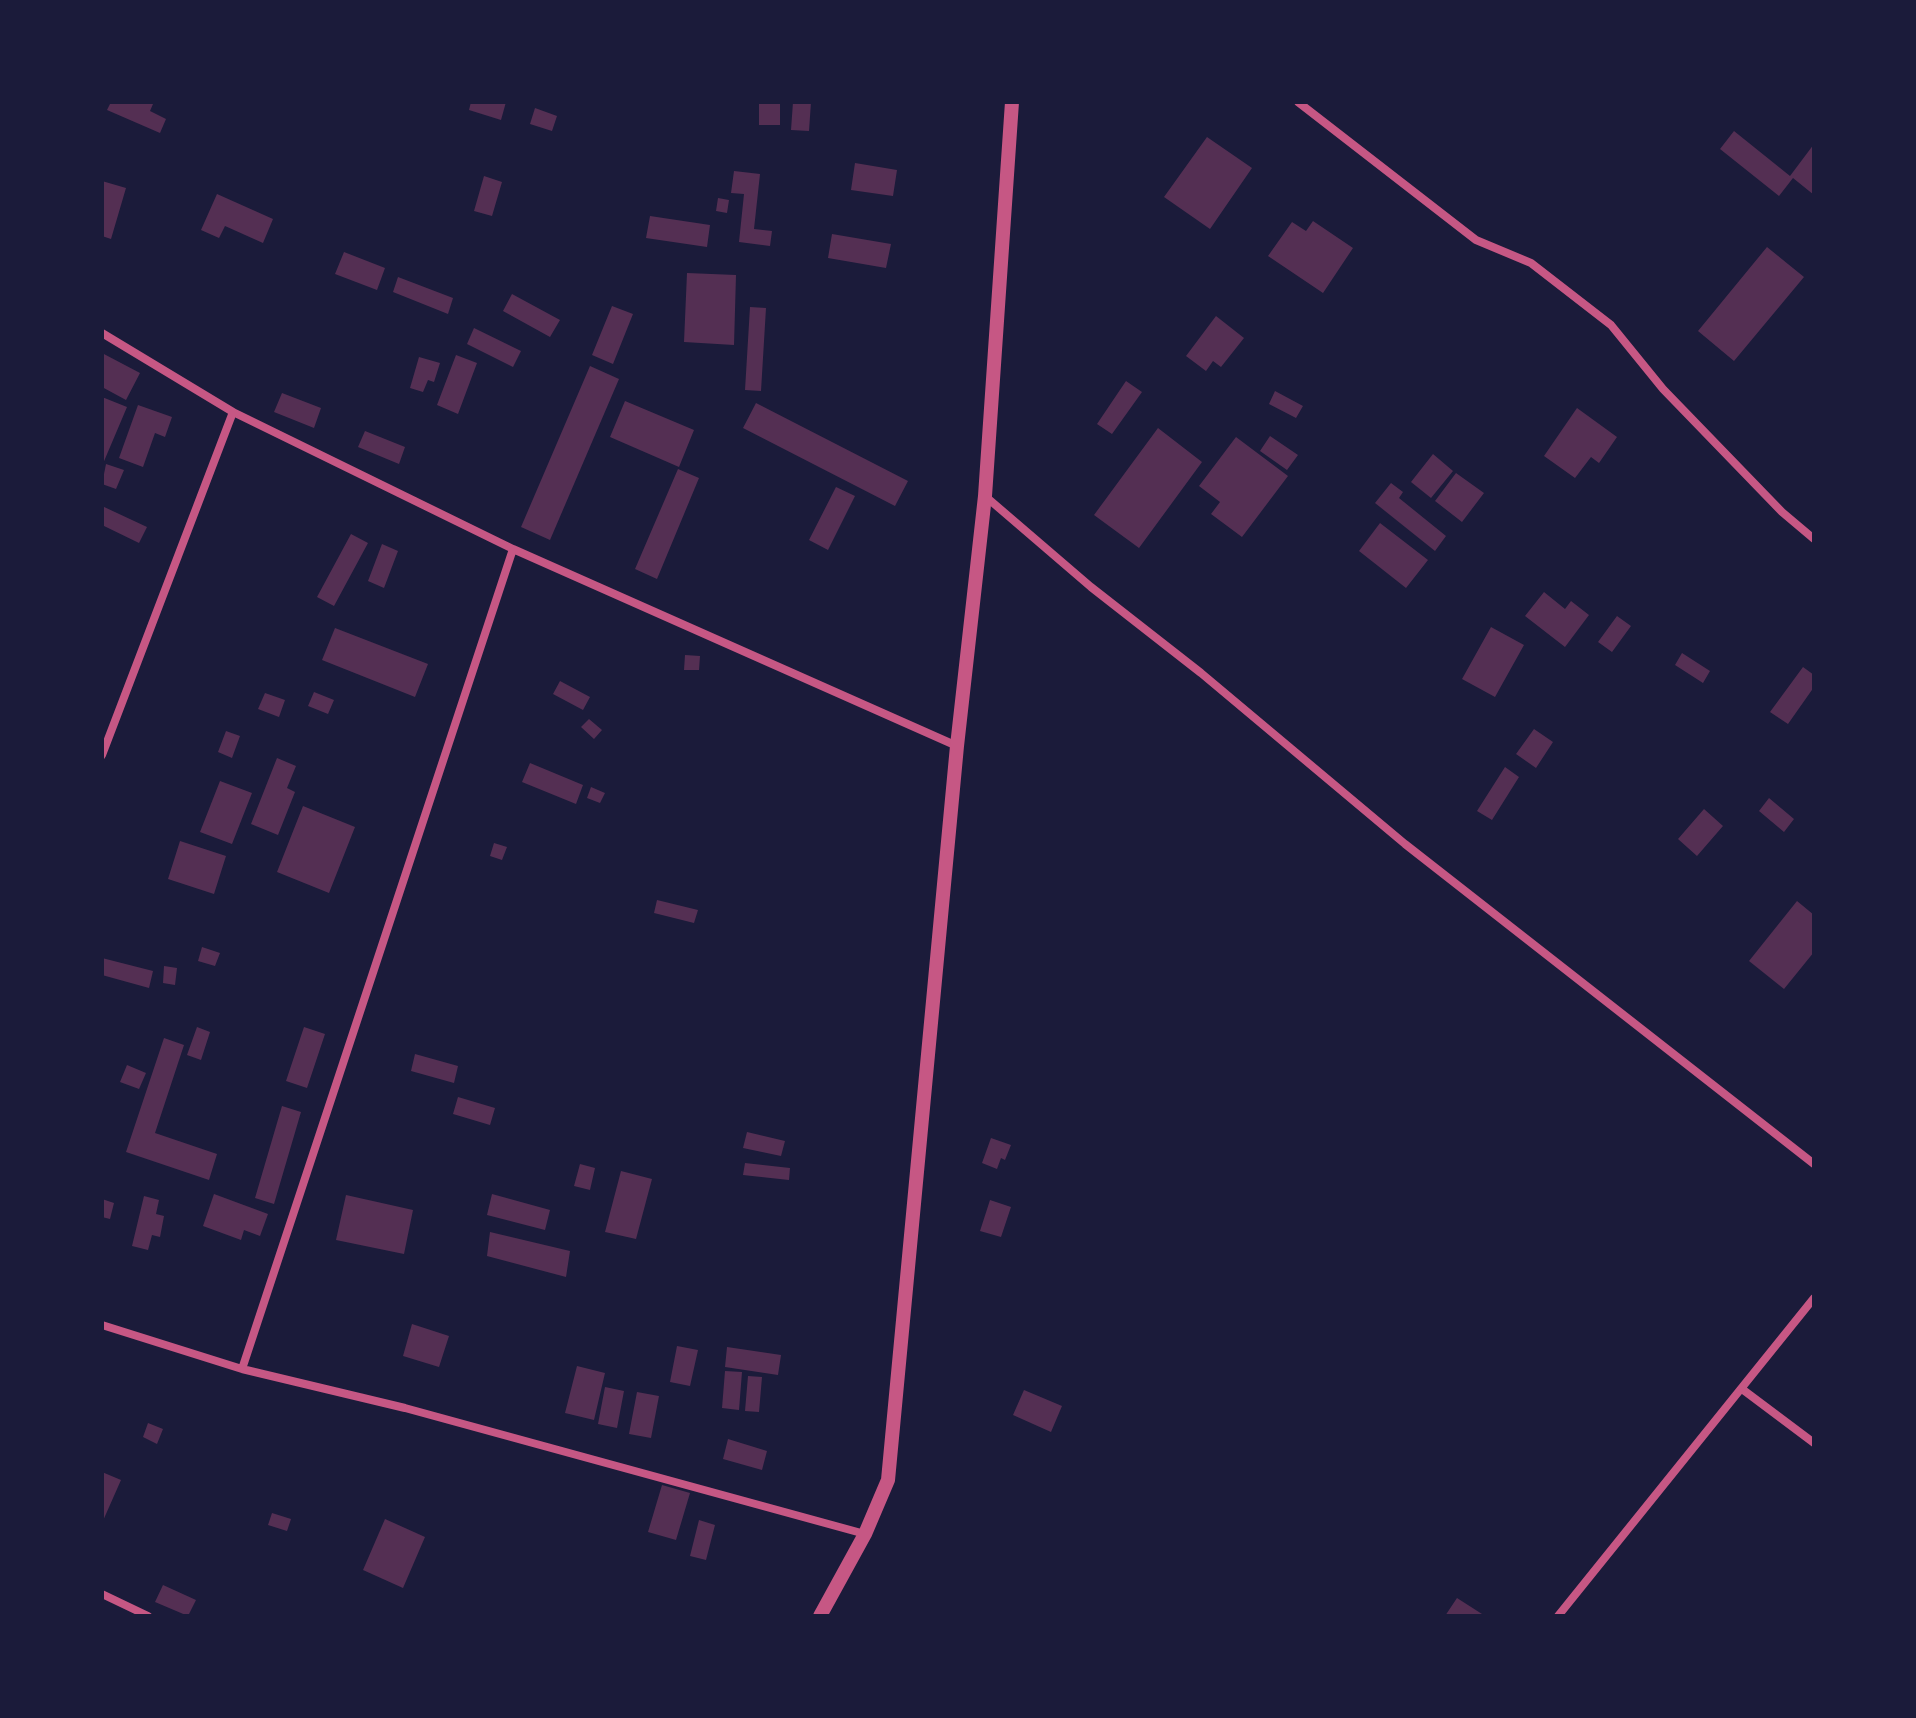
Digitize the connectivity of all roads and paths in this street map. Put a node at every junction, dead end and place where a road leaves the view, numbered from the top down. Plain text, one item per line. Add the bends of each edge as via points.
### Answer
1 (1012, 102) edge
2 (1298, 102) edge
3 (102, 333) edge
4 (233, 412) junction
5 (985, 496) junction
6 (1814, 539) edge
7 (513, 549) junction
8 (957, 746) junction
9 (102, 755) edge
10 (1814, 1164) edge
11 (1814, 1298) edge
12 (102, 1325) edge
13 (242, 1369) junction
14 (1742, 1389) junction
15 (1814, 1443) edge
16 (865, 1534) junction
17 (102, 1594) edge
18 (148, 1616) edge
19 (820, 1616) edge
20 (1558, 1616) edge

1 - 5 street
2 - 6 street via 1476,240 1531,263 1611,325 1663,389
3 - 4 street
4 - 7 street
4 - 9 street
5 - 8 street
5 - 10 street via 1405,844
7 - 8 street
7 - 13 street
8 - 16 street via 888,1480
11 - 14 street
12 - 13 street
13 - 16 street via 405,1408
14 - 15 street
14 - 20 street
16 - 19 street
17 - 18 street

